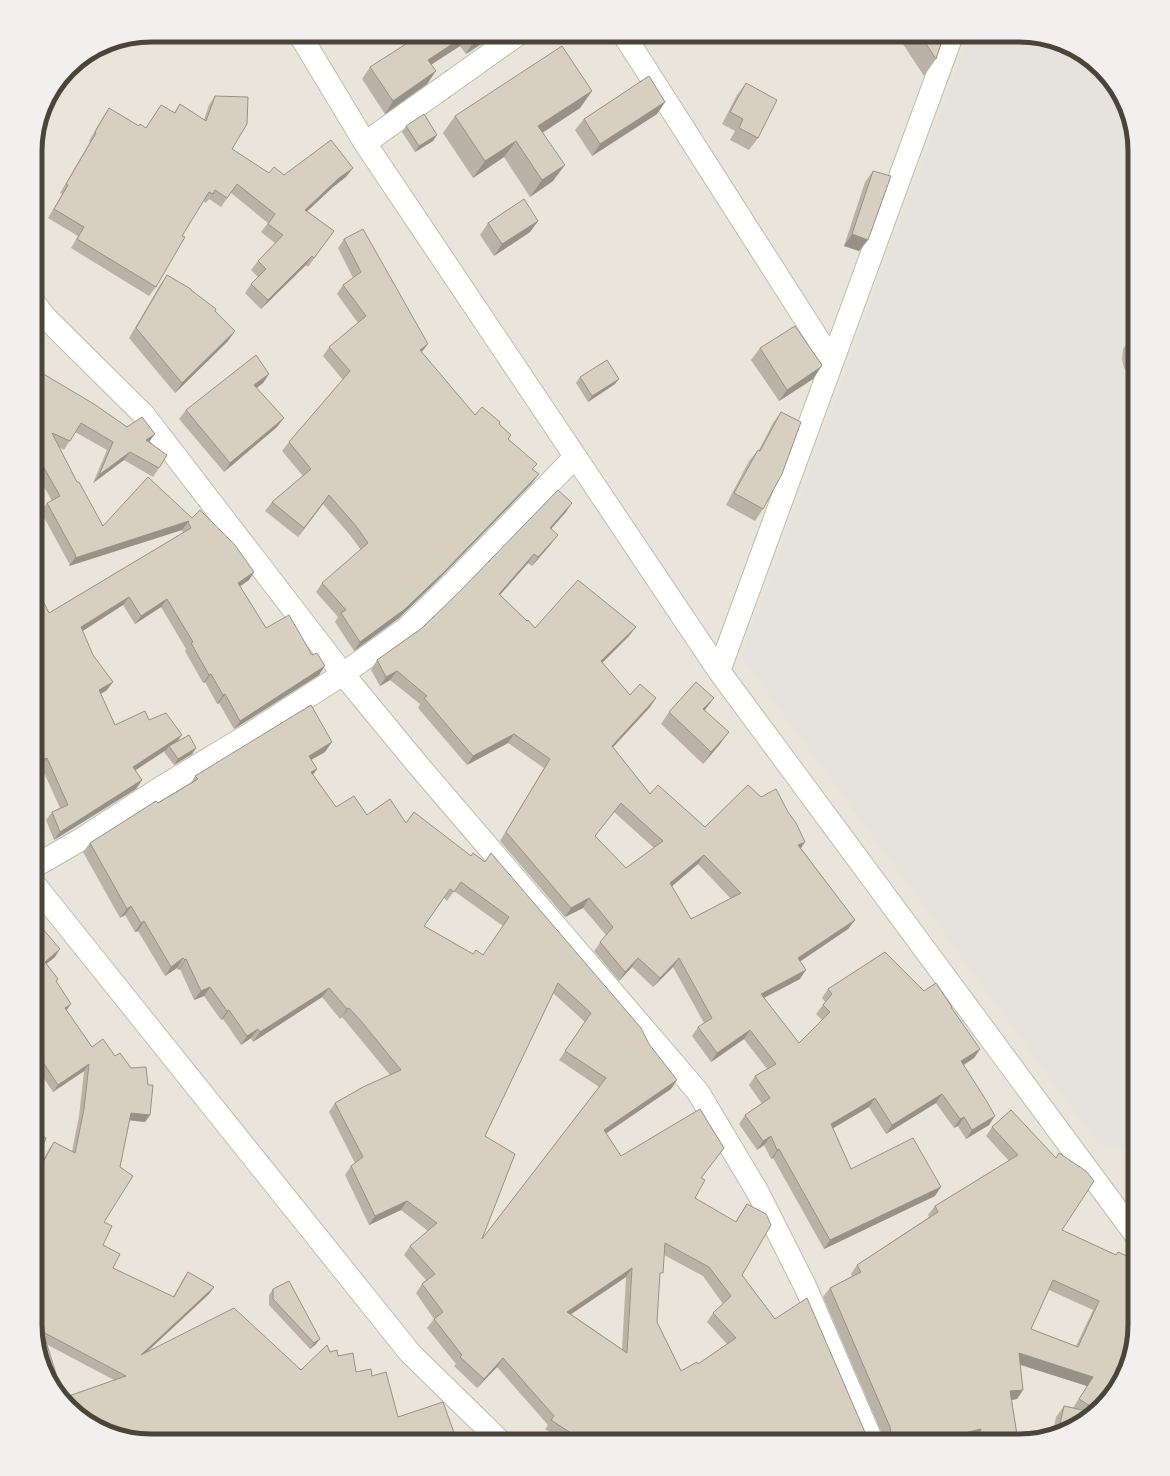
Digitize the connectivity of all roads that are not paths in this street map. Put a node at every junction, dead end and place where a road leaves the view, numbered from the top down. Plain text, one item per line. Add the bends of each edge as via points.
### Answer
1 (304, 42) edge
2 (507, 42) edge
3 (628, 42) edge
4 (949, 42) edge
5 (365, 143) junction
6 (42, 313) edge
7 (832, 361) junction
8 (575, 457) junction
9 (718, 671) junction
10 (343, 674) junction
11 (42, 862) edge
12 (42, 894) edge
13 (1128, 1225) edge
14 (493, 1434) edge
15 (869, 1434) edge

1 - 5 street
2 - 5 street
3 - 7 street
4 - 7 street
5 - 8 street
6 - 10 street via 144,416
7 - 9 street
8 - 9 street
8 - 10 street via 407,628
9 - 13 street
10 - 11 street
10 - 15 street via 698,1092 758,1191 805,1286
12 - 14 street via 410,1353

